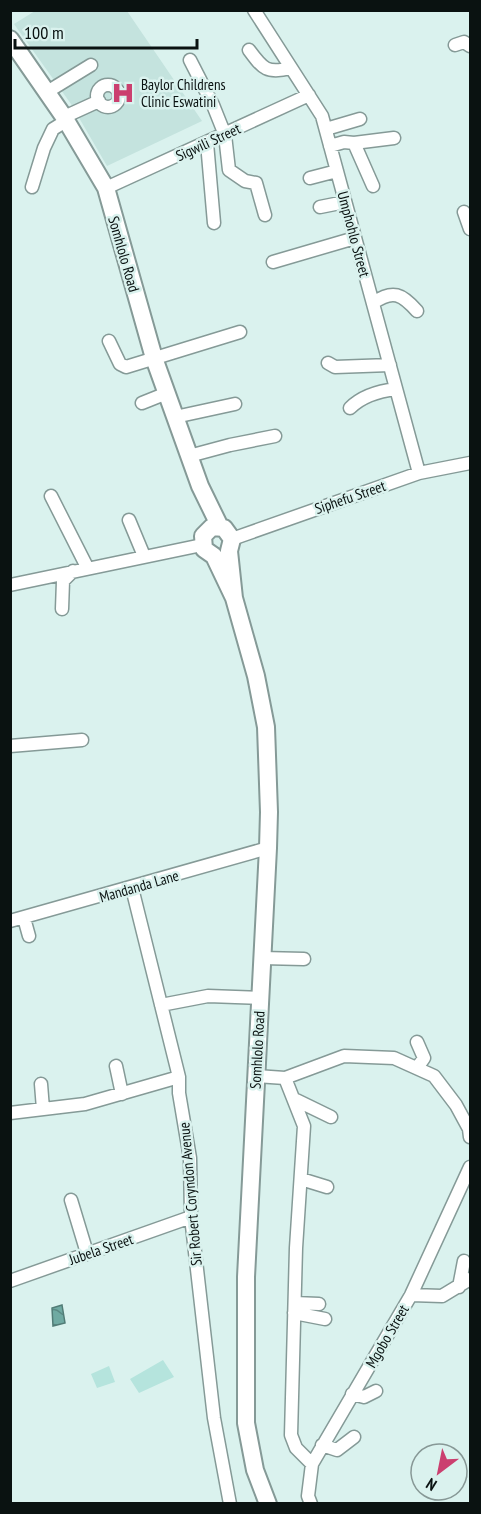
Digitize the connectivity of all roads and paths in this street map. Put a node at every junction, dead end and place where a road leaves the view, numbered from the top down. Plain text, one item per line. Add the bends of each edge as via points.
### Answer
1 (254, 10) edge
2 (12, 43) edge
3 (455, 45) dead end
4 (471, 46) edge
5 (249, 50) dead end
6 (190, 60) dead end
7 (91, 65) dead end
8 (291, 68) junction
9 (46, 92) junction
10 (309, 95) junction
11 (99, 101) dead end
12 (65, 119) junction
13 (360, 119) dead end
14 (326, 129) junction
15 (225, 135) junction
16 (394, 138) dead end
17 (207, 143) junction
18 (354, 143) junction
19 (330, 146) junction
20 (337, 171) junction
21 (310, 178) dead end
22 (373, 186) dead end
23 (32, 187) dead end
24 (106, 188) junction
25 (345, 202) junction
26 (320, 207) dead end
27 (464, 212) dead end
28 (266, 215) dead end
29 (214, 223) dead end
30 (471, 229) edge
31 (356, 238) junction
32 (273, 262) dead end
33 (373, 303) junction
34 (417, 310) dead end
35 (240, 332) dead end
36 (109, 341) dead end
37 (154, 358) junction
38 (328, 363) dead end
39 (390, 365) junction
40 (396, 389) junction
41 (167, 393) junction
42 (142, 403) dead end
43 (235, 404) dead end
44 (350, 408) dead end
45 (175, 417) junction
46 (275, 436) dead end
47 (189, 456) junction
48 (471, 463) edge
49 (419, 473) junction
50 (51, 496) dead end
51 (129, 520) dead end
52 (217, 542) junction
53 (144, 556) junction
54 (87, 567) junction
55 (74, 570) junction
56 (10, 585) edge
57 (62, 609) dead end
58 (82, 740) dead end
59 (10, 746) edge
60 (268, 848) junction
61 (132, 888) junction
62 (24, 918) junction
63 (10, 921) edge
64 (29, 936) dead end
65 (262, 958) junction
66 (304, 959) dead end
67 (260, 998) junction
68 (161, 1005) junction
69 (417, 1042) dead end
70 (116, 1066) dead end
71 (417, 1068) junction
72 (256, 1076) junction
73 (179, 1077) junction
74 (285, 1078) junction
75 (41, 1084) dead end
76 (122, 1094) junction
77 (294, 1099) junction
78 (44, 1109) junction
79 (10, 1113) edge
80 (332, 1117) dead end
81 (467, 1119) edge
82 (471, 1137) edge
83 (471, 1167) edge
84 (301, 1179) junction
85 (327, 1187) dead end
86 (71, 1200) dead end
87 (191, 1217) junction
88 (87, 1253) junction
89 (464, 1261) dead end
90 (471, 1279) edge
91 (10, 1281) edge
92 (459, 1287) junction
93 (411, 1295) junction
94 (319, 1305) dead end
95 (295, 1308) junction
96 (325, 1319) dead end
97 (376, 1391) dead end
98 (352, 1395) junction
99 (354, 1437) dead end
100 (322, 1446) junction
101 (312, 1464) junction
102 (230, 1503) edge
103 (268, 1503) edge
104 (311, 1503) edge

1 - 8 street, Umphohlo Street
2 - 9 main road, Somhlolo Road
3 - 4 street via 464,42
5 - 8 street via 262,68
6 - 15 street
7 - 9 street
8 - 10 street, Umphohlo Street
9 - 12 main road, Somhlolo Road
10 - 14 street, Umphohlo Street
10 - 15 street, Sigwili Street
11 - 12 street
12 - 23 street via 53,129
12 - 24 main road, Somhlolo Road
13 - 14 street
14 - 19 street, Umphohlo Street
15 - 17 street, Sigwili Street
15 - 28 street via 229,170 256,183
16 - 18 street
17 - 24 street, Sigwili Street
17 - 29 street
18 - 19 street
18 - 22 street
19 - 20 street, Umphohlo Street
20 - 21 street
20 - 25 street, Umphohlo Street
24 - 37 main road, Somhlolo Road
25 - 26 street
25 - 31 street, Umphohlo Street
27 - 30 street
31 - 32 street
31 - 33 street, Umphohlo Street
33 - 34 street via 383,295 393,294 406,298
33 - 39 street, Umphohlo Street
35 - 37 street
36 - 37 street via 122,367
37 - 41 main road, Somhlolo Road
38 - 39 street via 335,368
39 - 40 street, Umphohlo Street
40 - 44 street via 358,400
40 - 49 street, Umphohlo Street
41 - 42 street
41 - 45 main road, Somhlolo Road
43 - 45 street
45 - 47 main road, Somhlolo Road
46 - 47 street
47 - 52 main road, Somhlolo Road
48 - 49 street, Siphefu Street
49 - 52 street, Siphefu Street
50 - 54 street
51 - 53 street
52 - 53 street, Siphefu Street
52 - 60 main road, Somhlolo Road via 256,676 266,727
53 - 54 street, Siphefu Street
54 - 55 street, Siphefu Street
55 - 56 street, Siphefu Street
55 - 57 street via 63,581
58 - 59 street
60 - 61 street, Mandanda Lane
60 - 65 main road, Somhlolo Road
61 - 62 street, Mandanda Lane
61 - 68 street, Sir Robert Coryndon Avenue
62 - 63 street, Mandanda Lane
62 - 64 street
65 - 66 street
65 - 67 main road, Somhlolo Road
67 - 68 street via 208,996
67 - 72 main road, Somhlolo Road
68 - 73 street, Sir Robert Coryndon Avenue
69 - 71 street via 424,1058
70 - 76 street
71 - 74 street via 394,1058 344,1056
71 - 81 street via 434,1076
72 - 74 street
72 - 103 main road, Somhlolo Road via 246,1277 246,1423 255,1470
73 - 76 street
73 - 87 street, Sir Robert Coryndon Avenue via 190,1158
74 - 77 street
75 - 78 street
76 - 78 street
77 - 80 street
77 - 84 street via 304,1126
78 - 79 street
81 - 82 street
83 - 93 street, Mgobo Street
84 - 85 street
84 - 95 street
86 - 88 street
87 - 88 street, Jubela Street
87 - 102 street, Sir Robert Coryndon Avenue via 214,1418
88 - 91 street, Jubela Street
89 - 92 street
90 - 92 street
92 - 93 street via 442,1296
93 - 98 street, Mgobo Street
94 - 95 street
95 - 96 street
95 - 101 street via 291,1435 296,1448
97 - 98 street via 364,1397
98 - 100 street, Mgobo Street
99 - 100 street via 337,1450
100 - 101 street, Mgobo Street
101 - 104 street, Mgobo Street via 308,1496

